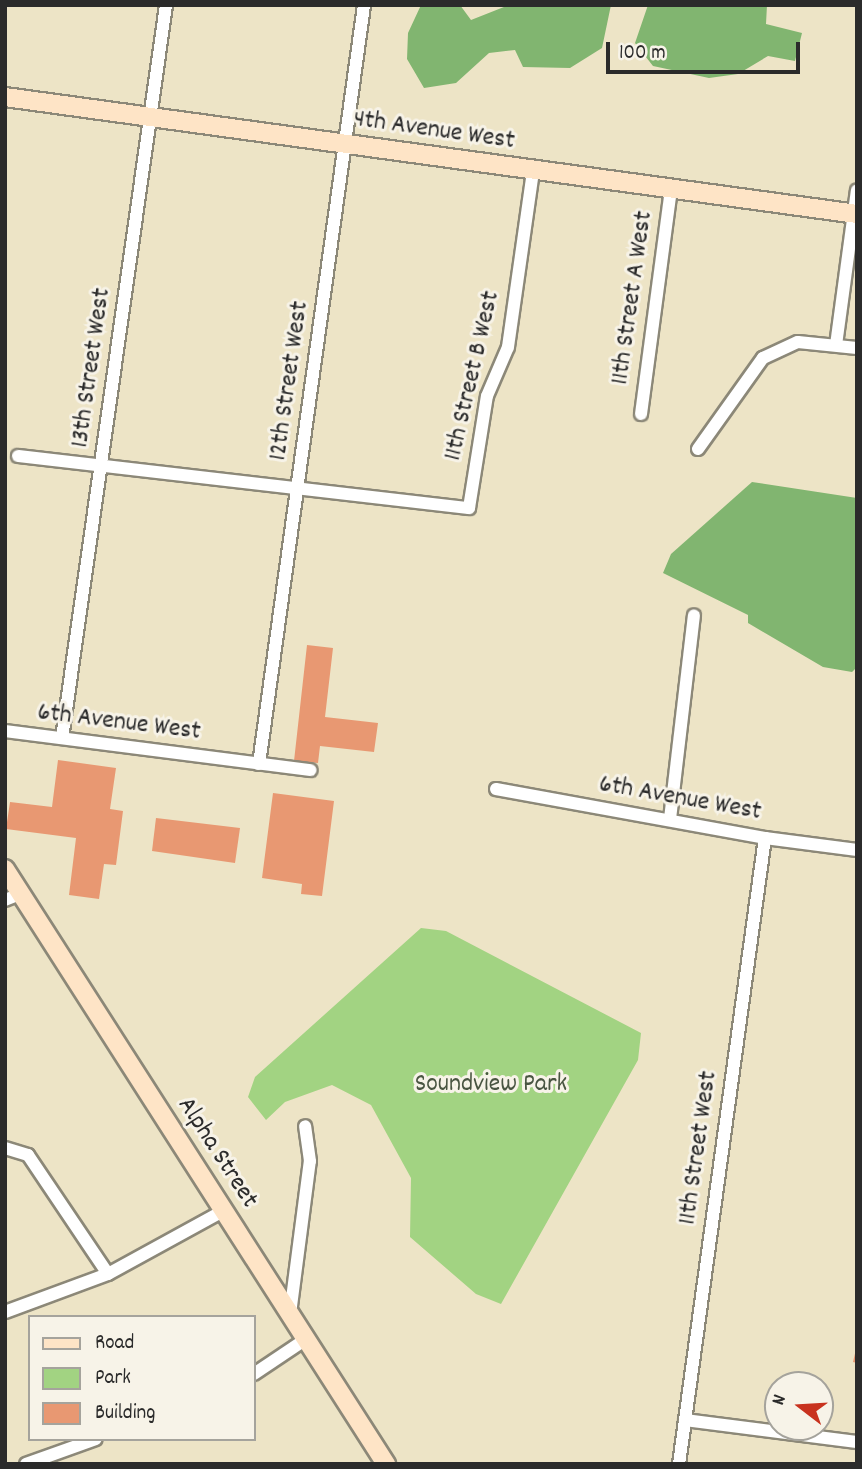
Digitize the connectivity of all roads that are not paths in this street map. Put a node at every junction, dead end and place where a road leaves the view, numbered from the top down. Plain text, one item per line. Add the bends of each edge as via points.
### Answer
1 (166, 5) edge
2 (364, 5) edge
3 (5, 97) edge
4 (151, 117) junction
5 (346, 145) junction
6 (533, 171) junction
7 (671, 189) junction
8 (857, 190) edge
9 (855, 214) edge
10 (836, 345) junction
11 (857, 348) edge
12 (641, 414) dead end
13 (698, 449) dead end
14 (18, 456) dead end
15 (101, 463) junction
16 (298, 490) junction
17 (694, 615) dead end
18 (5, 731) edge
19 (62, 738) junction
20 (259, 764) junction
21 (311, 770) dead end
22 (496, 789) dead end
23 (670, 820) junction
24 (765, 838) junction
25 (857, 850) edge
26 (5, 869) edge
27 (13, 897) edge
28 (305, 1126) dead end
29 (5, 1148) edge
30 (223, 1211) junction
31 (108, 1274) junction
32 (5, 1312) edge
33 (290, 1314) junction
34 (306, 1339) junction
35 (256, 1373) edge
36 (685, 1420) junction
37 (90, 1441) edge
38 (857, 1442) edge
39 (26, 1464) edge
40 (386, 1464) edge
41 (679, 1464) edge

1 - 4 street, 13th Street West
2 - 5 street, 12th Street West
3 - 4 street, 4th Avenue West
4 - 5 street, 4th Avenue West
4 - 15 street, 13th Street West
5 - 6 street, 4th Avenue West
5 - 16 street, 12th Street West
6 - 7 street, 4th Avenue West
6 - 16 street, 11th Street B West via 508,347 487,396 469,508
7 - 9 street, 4th Avenue West
7 - 12 street, 11th Street A West
8 - 9 street
9 - 10 street
10 - 11 street
10 - 13 street via 798,342 763,358
14 - 15 street
15 - 16 street
15 - 19 street, 13th Street West
16 - 20 street, 12th Street West
17 - 23 street
18 - 19 street, 6th Avenue West
19 - 20 street, 6th Avenue West
20 - 21 street, 6th Avenue West
22 - 23 street, 6th Avenue West
23 - 24 street, 6th Avenue West
24 - 25 street, 6th Avenue West
24 - 36 street, 11th Street West
26 - 27 street, Alpha Street
27 - 30 street, Alpha Street
28 - 33 street via 310,1161
29 - 31 street via 28,1155
30 - 31 street
30 - 33 street, Alpha Street
31 - 32 street
33 - 34 street, Alpha Street
34 - 35 street
34 - 40 street, Alpha Street
36 - 38 street
36 - 41 street, 11th Street West
37 - 39 street

